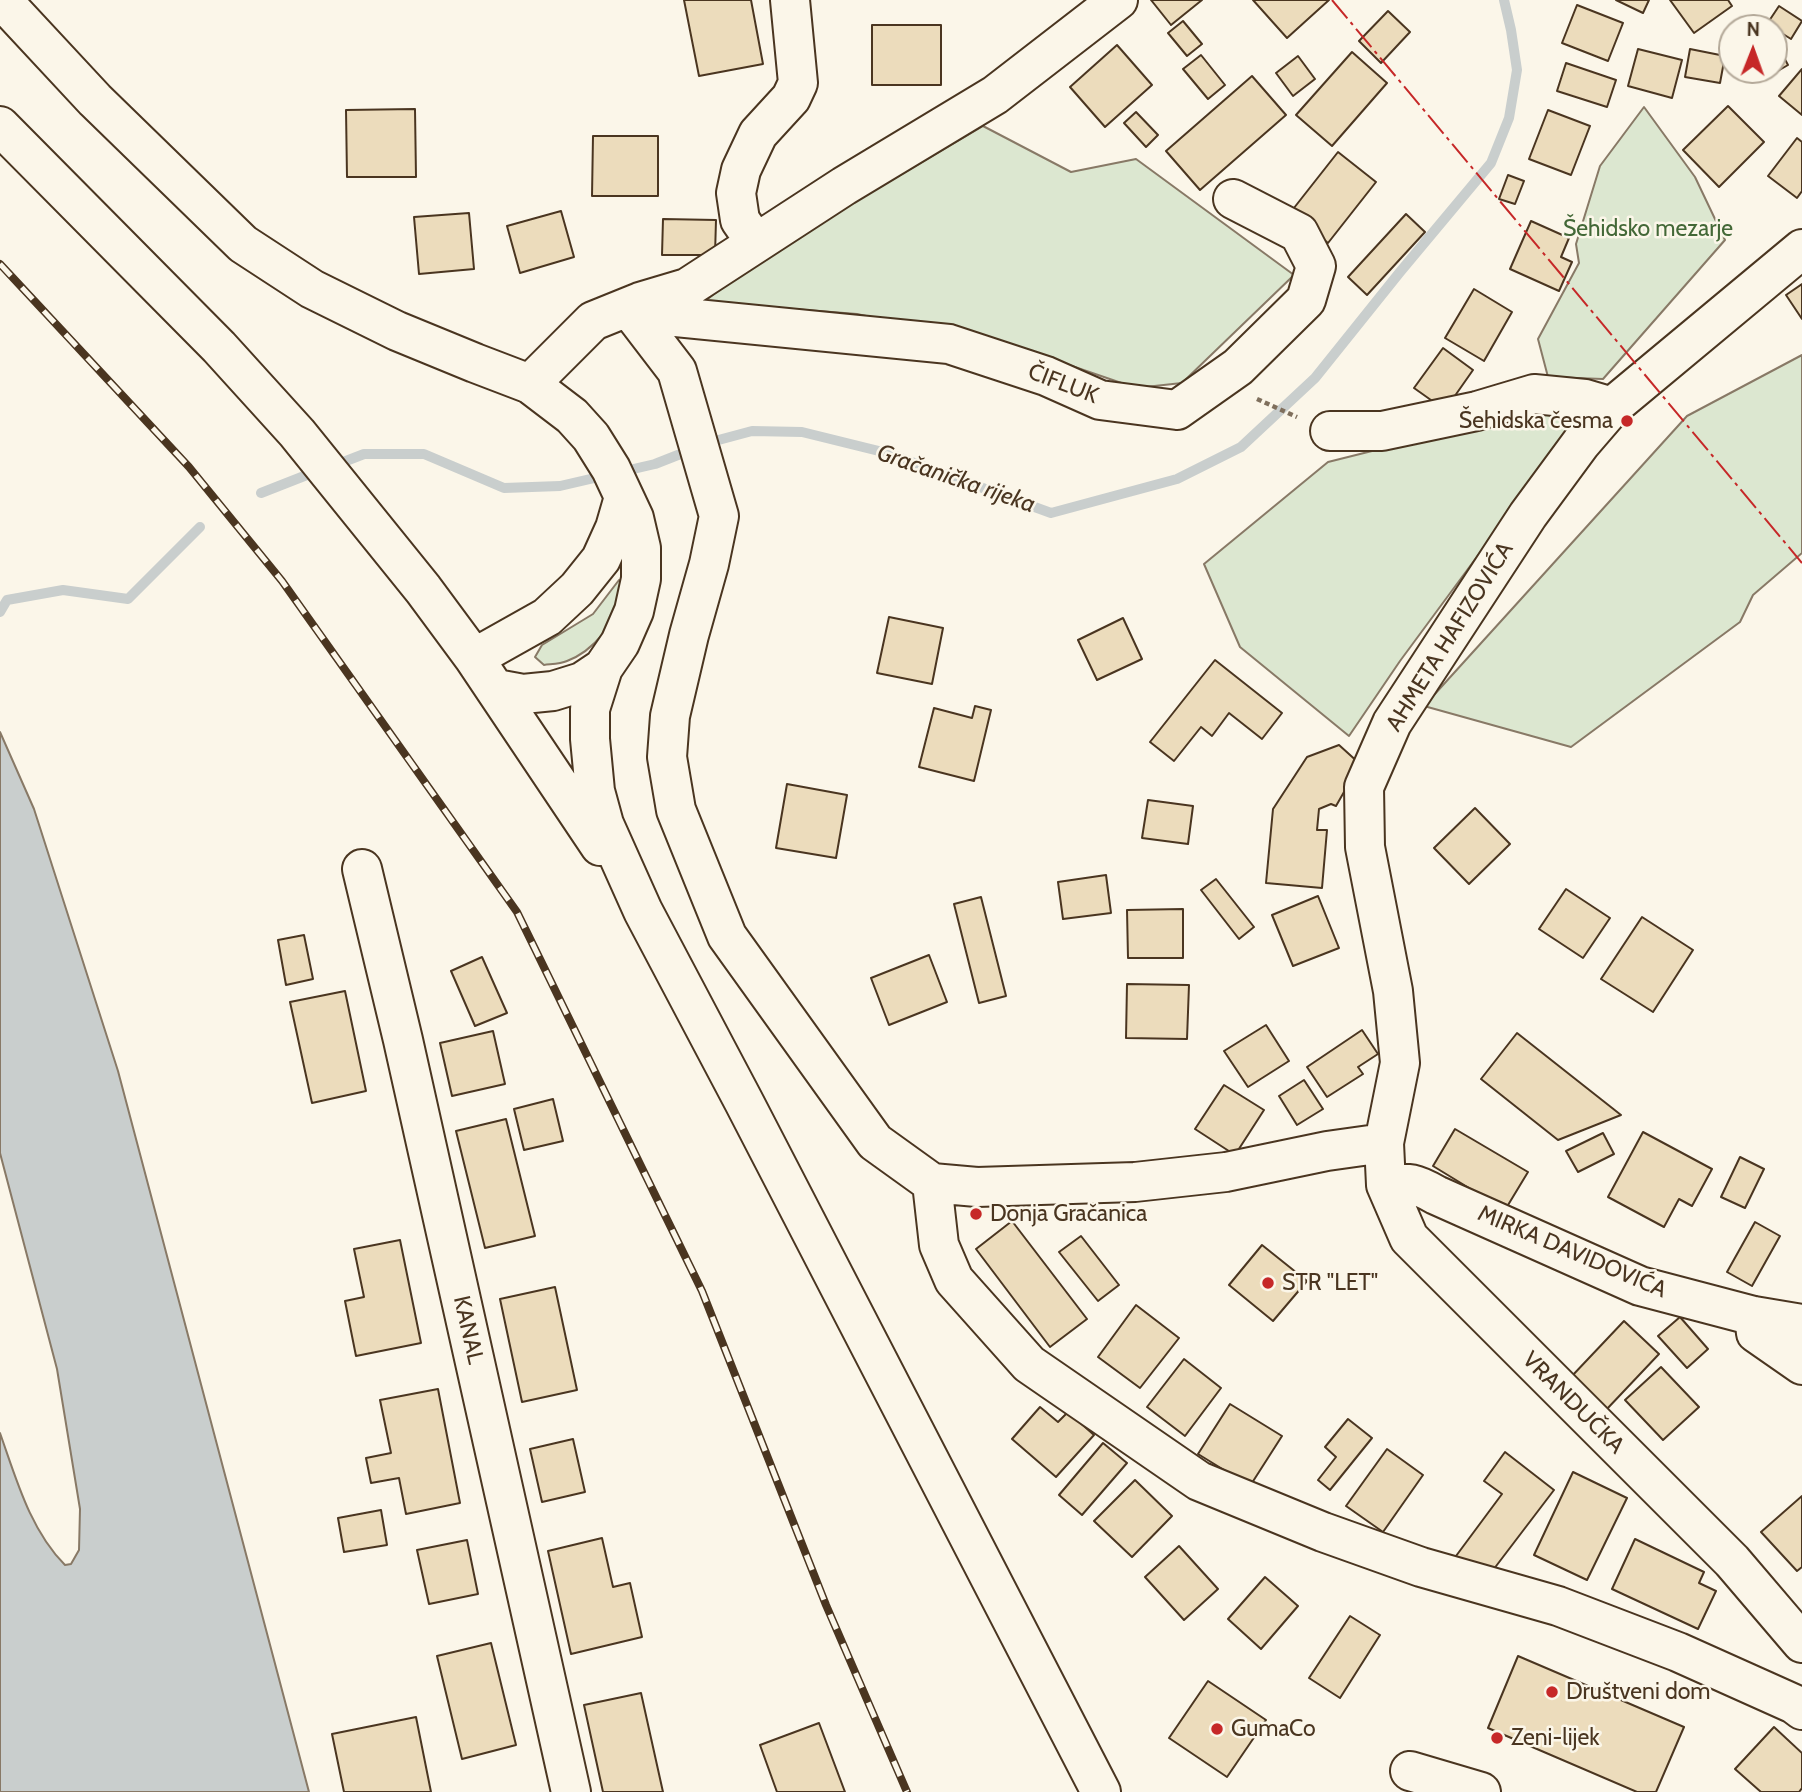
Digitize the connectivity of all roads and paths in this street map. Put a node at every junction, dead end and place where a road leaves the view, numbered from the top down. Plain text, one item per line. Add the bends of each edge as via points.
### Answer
1 (2, 0) edge
2 (790, 0) edge
3 (1118, 0) edge
4 (0, 126) edge
5 (1233, 199) dead end
6 (756, 243) junction
7 (1802, 249) edge
8 (634, 305) junction
9 (530, 384) junction
10 (1256, 399) dead end
11 (1612, 407) junction
12 (1318, 426) joint
13 (621, 491) junction
14 (474, 658) junction
15 (603, 668) junction
16 (496, 689) junction
17 (362, 869) dead end
18 (643, 911) junction
19 (1384, 1143) junction
20 (932, 1183) junction
21 (1386, 1185) junction
22 (1754, 1316) junction
23 (1802, 1324) edge
24 (1802, 1366) edge
25 (1802, 1643) edge
26 (1802, 1710) edge
27 (1410, 1771) dead end
28 (571, 1792) edge
29 (1101, 1792) edge
30 (1481, 1792) edge

1 - 9 street via 95,100 243,244 312,289 397,331
2 - 6 street via 798,83 791,98 758,134 736,193 740,220
3 - 6 street via 995,95
4 - 14 street via 219,346 297,433
5 - 8 street, ČIFLUK via 1299,233 1316,266 1306,300 1238,368 1177,410 1100,400 1046,376 949,344 676,317
6 - 8 street via 687,288
7 - 11 street, AHMETA HAFIZOVIĆA
8 - 9 street via 593,321
8 - 20 street via 677,371 719,516 670,716 667,757 676,810 727,936 875,1142
9 - 13 street via 591,437
10 - 12 path
11 - 12 street via 1534,394 1382,431
11 - 19 street, AHMETA HAFIZOVIĆA via 1528,515 1453,628 1392,723 1364,787 1365,847 1393,991 1400,1063
13 - 14 street via 615,528 601,559 577,589 547,617
13 - 15 street via 641,548 641,579 634,611
14 - 16 street
15 - 16 street via 582,682 553,691 523,694
15 - 18 street via 590,709 595,791 604,824
16 - 18 street
17 - 28 street, KANAL
18 - 29 street
19 - 20 street via 1226,1172 1135,1182 977,1187
19 - 21 street, VRANDUČKA
20 - 26 street via 939,1245 954,1280 1030,1364 1199,1480 1397,1558 1558,1606 1678,1652
21 - 22 street, MIRKA DAVIDOVIĆA via 1408,1182 1421,1186 1640,1286
21 - 25 street, VRANDUČKA via 1409,1238 1731,1561
22 - 23 street, MIRKA DAVIDOVIĆA
22 - 24 street via 1756,1333
27 - 30 street

